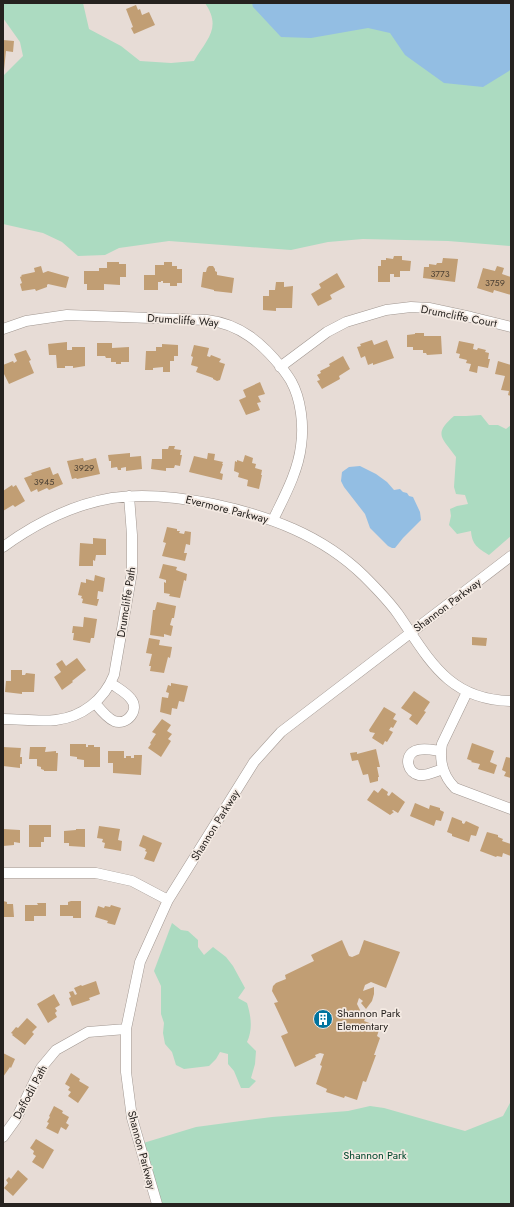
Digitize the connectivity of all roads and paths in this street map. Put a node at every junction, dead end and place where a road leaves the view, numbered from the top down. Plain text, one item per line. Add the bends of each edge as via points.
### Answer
1 (511, 326) edge
2 (3, 329) edge
3 (280, 367) junction
4 (129, 496) junction
5 (273, 520) junction
6 (3, 547) edge
7 (511, 556) edge
8 (410, 633) junction
9 (111, 683) junction
10 (467, 692) junction
11 (511, 701) edge
12 (95, 703) junction
13 (3, 719) edge
14 (441, 751) junction
15 (443, 769) junction
16 (511, 809) edge
17 (3, 873) edge
18 (168, 900) junction
19 (126, 1030) junction
20 (3, 1138) edge
21 (157, 1204) edge

1 - 3 street, Drumcliffe Court via 430,308 386,310 346,322
2 - 3 street, Drumcliffe Way via 26,321 67,315 208,320 220,322 245,333 270,352
3 - 5 street, Drumcliffe Way via 291,380 296,392 302,434 297,463
4 - 5 street, Evermore Parkway via 183,498
4 - 6 street, Evermore Parkway via 65,511 36,524
4 - 9 street, Drumcliffe Path via 133,555 131,582
5 - 8 street, Evermore Parkway via 320,543 362,574 389,602
7 - 8 street, Shannon Parkway
8 - 10 street, Evermore Parkway via 430,662 455,685
8 - 18 street, Shannon Parkway via 281,732 254,762
9 - 12 street, Drumcliffe Path
9 - 12 street via 131,699 134,707 132,715 127,720 118,722
10 - 11 street, Evermore Parkway
10 - 14 street
12 - 13 street, Drumcliffe Path via 77,714 55,720
14 - 15 street
14 - 15 street via 414,751 408,763 413,773 418,775
15 - 16 street via 455,788
17 - 18 street via 96,873 132,881
18 - 19 street, Shannon Parkway via 140,962
19 - 20 street, Daffodil Path via 88,1032 56,1050 41,1068 16,1119
19 - 21 street, Shannon Parkway via 126,1072 132,1118

